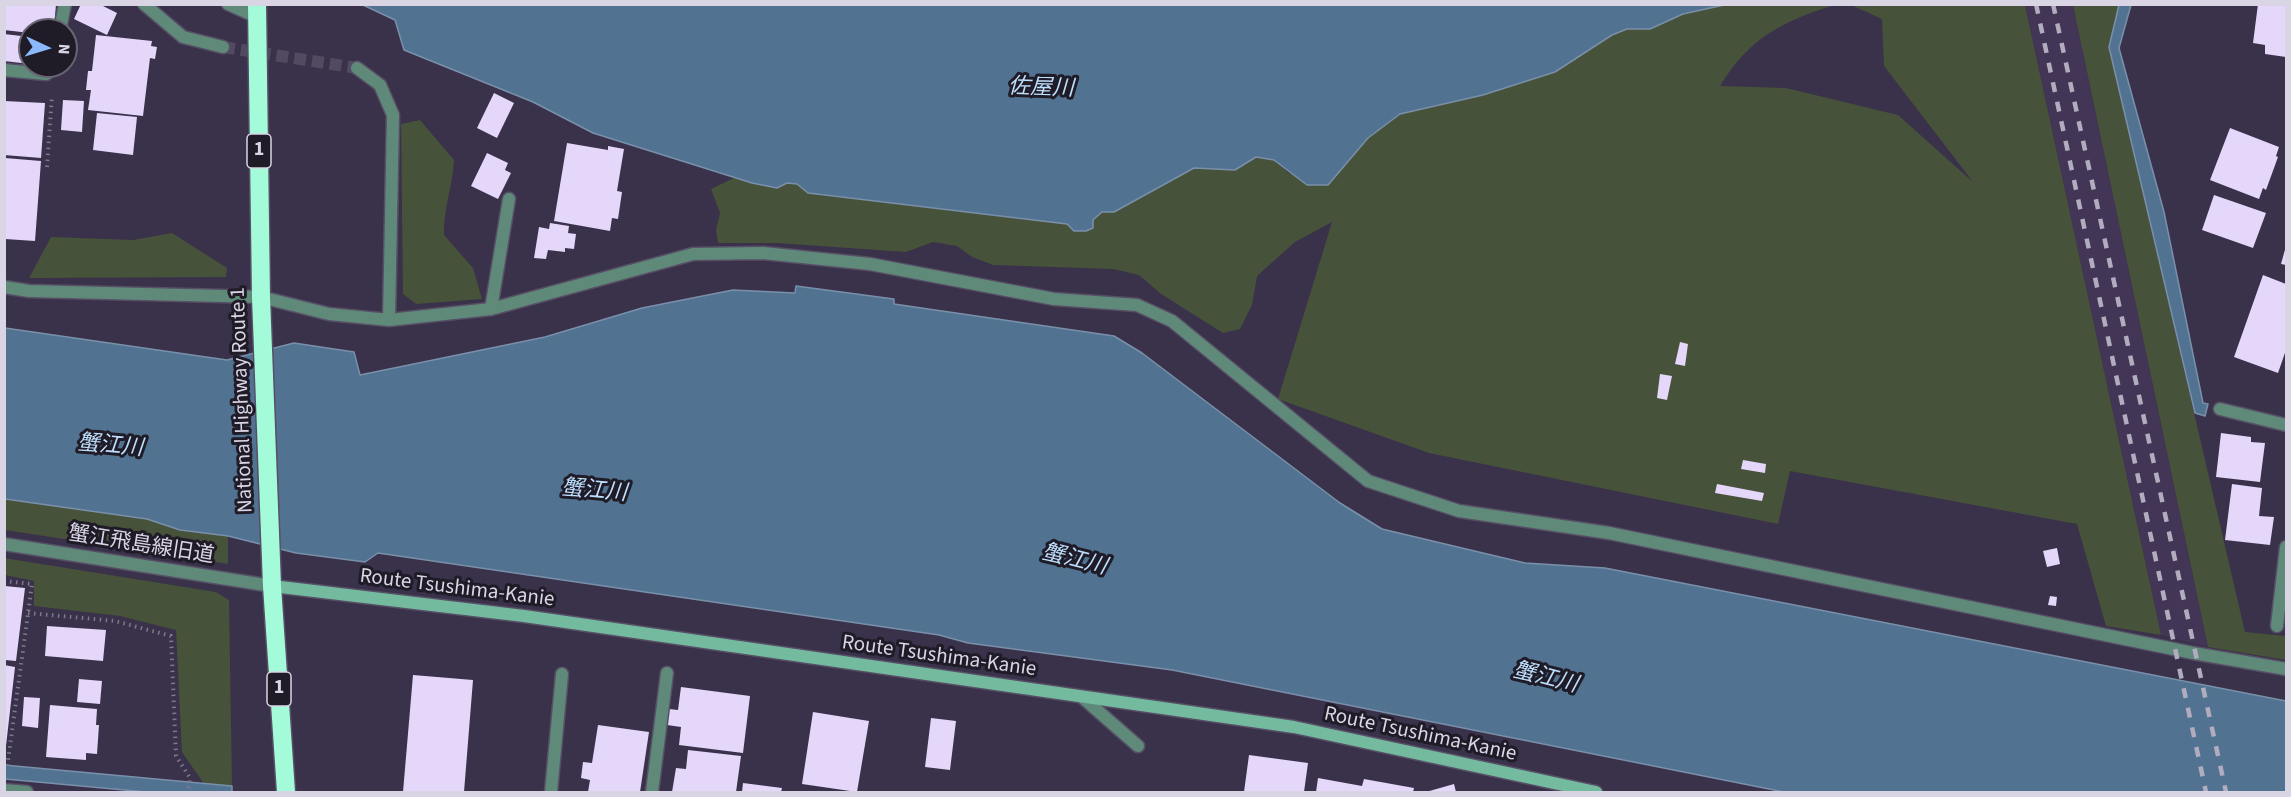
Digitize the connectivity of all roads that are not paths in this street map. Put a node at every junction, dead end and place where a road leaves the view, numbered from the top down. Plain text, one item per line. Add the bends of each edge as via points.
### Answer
1 (144, 4) edge
2 (228, 4) edge
3 (257, 9) edge
4 (223, 47) tunnel mouth
5 (357, 68) tunnel mouth
6 (509, 199) dead end
7 (4, 287) edge
8 (261, 297) junction
9 (491, 309) junction
10 (389, 320) junction
11 (2220, 409) dead end
12 (2286, 425) edge
13 (4, 544) edge
14 (2286, 547) edge
15 (272, 586) junction
16 (2277, 626) dead end
17 (2286, 669) edge
18 (667, 673) dead end
19 (562, 674) dead end
20 (1082, 697) junction
21 (1138, 746) dead end
22 (4, 789) edge
23 (27, 792) edge
24 (286, 792) edge
25 (551, 792) edge
26 (652, 792) edge
27 (1596, 792) edge

1 - 4 street via 183,37
2 - 3 street
3 - 8 highway, National Highway Route 1 / 1
5 - 10 street via 380,85 393,115
6 - 9 street
7 - 8 street via 29,291
8 - 10 street via 329,314
8 - 15 highway, National Highway Route 1 / 1
9 - 10 street
9 - 17 street via 693,254 763,253 870,264 1054,299 1137,305 1172,321 1368,481 1459,511 1609,533 2176,650
11 - 12 street
13 - 15 street, 蟹江飛島線旧道
14 - 16 street
15 - 20 main road, Route Tsushima-Kanie via 524,616
15 - 24 highway, National Highway Route 1 / 1
18 - 26 street
19 - 25 street
20 - 21 street
20 - 27 main road, Route Tsushima-Kanie via 1294,727
22 - 23 street

